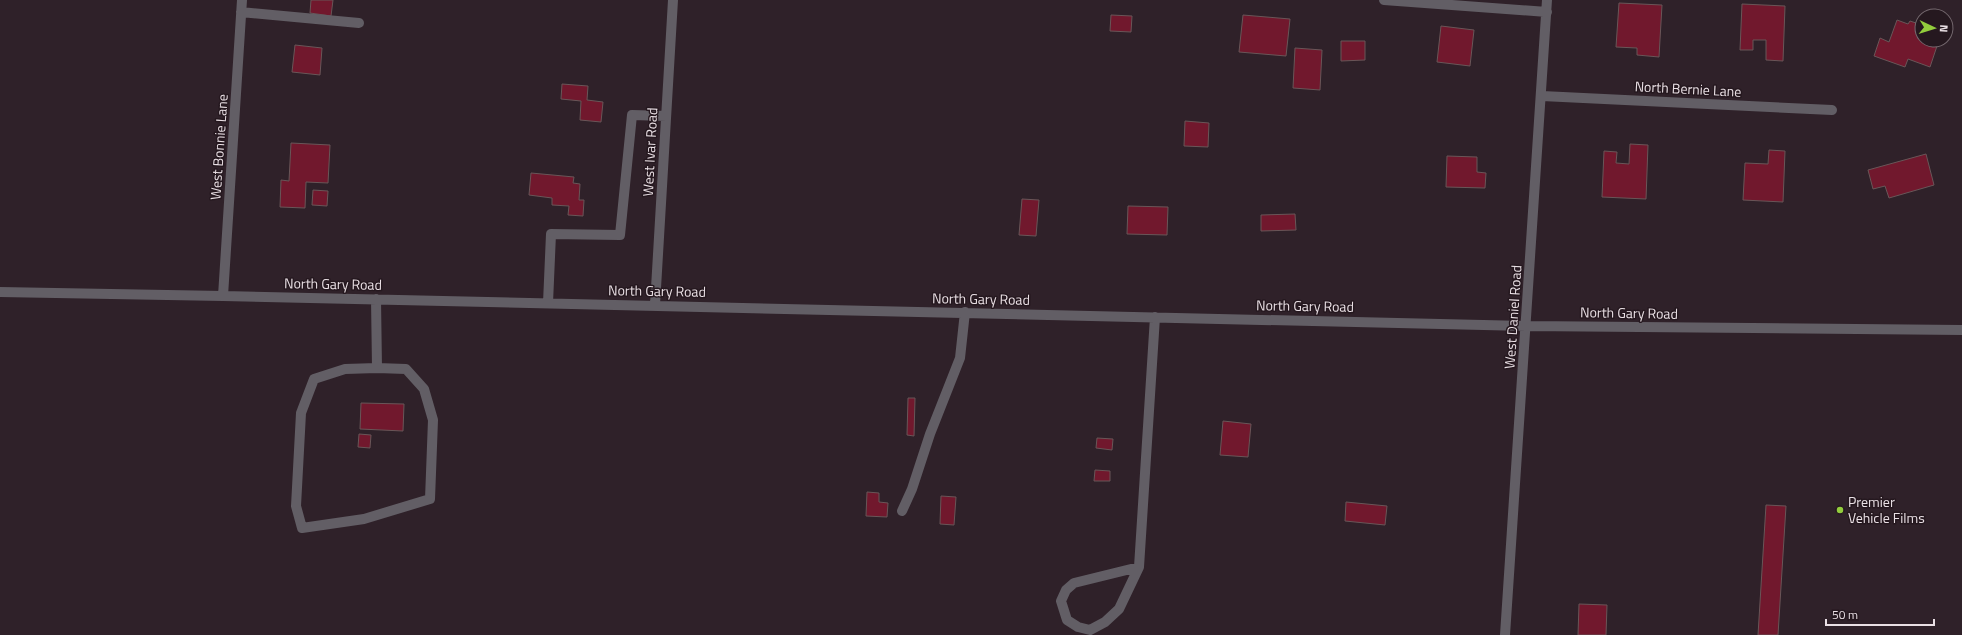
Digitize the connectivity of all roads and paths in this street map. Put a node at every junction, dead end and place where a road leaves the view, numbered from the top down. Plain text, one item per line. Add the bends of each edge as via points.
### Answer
1 (242, 0) edge
2 (673, 0) edge
3 (1384, 0) edge
4 (1548, 0) edge
5 (241, 12) junction
6 (1547, 12) junction
7 (359, 23) dead end
8 (1542, 96) junction
9 (1832, 110) dead end
10 (666, 116) junction
11 (0, 292) edge
12 (223, 296) junction
13 (376, 299) junction
14 (548, 303) junction
15 (655, 305) junction
16 (965, 312) junction
17 (1155, 317) junction
18 (1527, 326) junction
19 (1962, 330) edge
20 (377, 368) junction
21 (902, 511) dead end
22 (1139, 567) junction
23 (1506, 635) edge

1 - 5 street, West Bonnie Lane
2 - 10 street, West Ivar Road
3 - 6 street
4 - 6 street, West Daniel Road
5 - 7 street
5 - 12 street, West Bonnie Lane
6 - 8 street, West Daniel Road
8 - 9 street, North Bernie Lane
8 - 18 street, West Daniel Road
10 - 14 street via 632,115 620,235 551,234
10 - 15 street, West Ivar Road
11 - 12 street, North Gary Road
12 - 13 street, North Gary Road
13 - 14 street, North Gary Road
13 - 20 street
14 - 15 street, North Gary Road
15 - 16 street, North Gary Road
16 - 17 street, North Gary Road
16 - 21 street via 960,358
17 - 18 street, North Gary Road
17 - 22 street
18 - 19 street, North Gary Road
18 - 23 street, West Daniel Road
20 - 20 street via 345,369 314,379 301,413 296,506 302,528 364,519 430,499 433,420 424,389 406,369
22 - 22 street via 1119,609 1105,622 1090,630 1078,627 1067,620 1061,601 1066,590 1074,582

